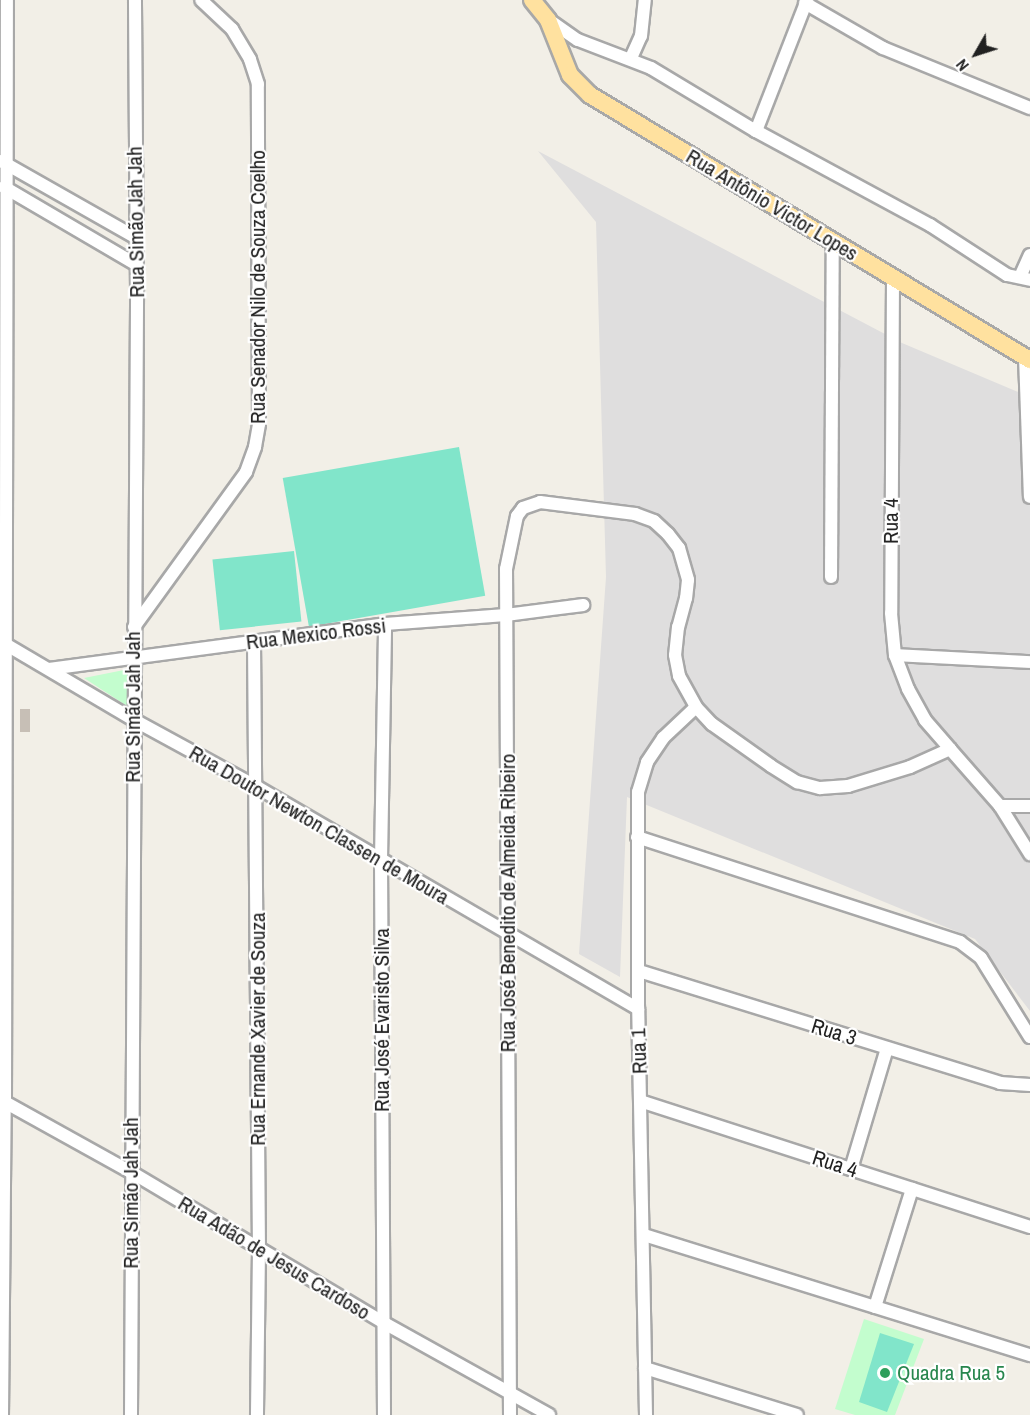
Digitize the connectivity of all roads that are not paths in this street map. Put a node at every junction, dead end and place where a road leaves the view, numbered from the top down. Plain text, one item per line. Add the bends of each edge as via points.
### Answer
1 (7, 0) edge
2 (135, 0) edge
3 (201, 0) edge
4 (532, 0) edge
5 (645, 0) edge
6 (806, 2) edge
7 (548, 20) junction
8 (631, 58) junction
9 (1030, 108) edge
10 (756, 130) junction
11 (3, 162) edge
12 (4, 187) edge
13 (135, 237) junction
14 (833, 240) junction
15 (1030, 255) edge
16 (137, 265) junction
17 (893, 278) junction
18 (1025, 278) edge
19 (1027, 358) edge
20 (1030, 497) edge
21 (831, 577) dead end
22 (583, 605) dead end
23 (506, 615) junction
24 (385, 624) junction
25 (134, 627) junction
26 (254, 642) junction
27 (3, 643) edge
28 (895, 655) junction
29 (134, 657) junction
30 (1030, 662) edge
31 (49, 669) junction
32 (696, 707) junction
33 (134, 720) junction
34 (950, 749) junction
35 (257, 786) junction
36 (1000, 806) junction
37 (1030, 806) edge
38 (637, 837) junction
39 (1030, 854) edge
40 (381, 860) junction
41 (508, 934) junction
42 (639, 972) junction
43 (638, 1009) junction
44 (1030, 1037) edge
45 (887, 1048) junction
46 (1030, 1085) edge
47 (3, 1101) edge
48 (640, 1101) junction
49 (851, 1169) junction
50 (131, 1172) junction
51 (912, 1189) junction
52 (1030, 1227) edge
53 (644, 1235) junction
54 (259, 1249) junction
55 (875, 1307) junction
56 (384, 1323) junction
57 (1030, 1355) edge
58 (645, 1368) junction
59 (510, 1392) junction
60 (2, 1415) edge
61 (130, 1415) edge
62 (257, 1415) edge
63 (384, 1415) edge
64 (510, 1415) edge
65 (549, 1415) edge
66 (646, 1415) edge
67 (797, 1415) edge

1 - 11 street
2 - 13 street, Rua Simão Jah Jah
3 - 25 street, Rua Senador Nilo de Souza Coelho via 232,29 250,58 258,84 259,424 246,472
4 - 7 main road, Rua Antônio Victor Lopes
5 - 8 street via 641,36
6 - 9 street via 884,48
6 - 10 street
7 - 8 street via 578,40
7 - 14 main road, Rua Antônio Victor Lopes via 570,75 590,95
8 - 10 street
10 - 18 street via 930,225 1006,275
11 - 12 street
11 - 13 street
12 - 16 street
12 - 27 street
13 - 16 street, Rua Simão Jah Jah
14 - 17 main road, Rua Antônio Victor Lopes
14 - 21 street
15 - 18 street
16 - 25 street, Rua Simão Jah Jah
17 - 19 main road, Rua Antônio Victor Lopes
17 - 28 street, Rua 4 via 891,602
19 - 20 street
22 - 23 street, Rua Mexico Rossi
23 - 24 street, Rua Mexico Rossi
23 - 32 street, Rua José Benedito de Almeida Ribeiro via 508,553 524,508 540,502 635,514 654,521 679,548 688,580 675,655 679,676
23 - 41 street, Rua José Benedito de Almeida Ribeiro
24 - 26 street, Rua Mexico Rossi
24 - 40 street, Rua José Evaristo Silva
25 - 29 street, Rua Simão Jah Jah
26 - 29 street, Rua Mexico Rossi
26 - 35 street, Rua Ernande Xavier de Souza
27 - 31 street, Rua Doutor Newton Classen de Moura
27 - 47 street
28 - 30 street
28 - 34 street, Rua 4 via 925,720
29 - 31 street, Rua Mexico Rossi
29 - 33 street, Rua Simão Jah Jah
31 - 33 street, Rua Doutor Newton Classen de Moura
32 - 34 street via 712,724 771,766 797,782 820,788 848,786 910,767
32 - 38 street, Rua 1 via 663,738 647,762 638,792
33 - 35 street, Rua Doutor Newton Classen de Moura
33 - 50 street, Rua Simão Jah Jah
34 - 36 street, Rua 4
35 - 40 street, Rua Doutor Newton Classen de Moura
35 - 54 street, Rua Ernande Xavier de Souza
36 - 37 street
36 - 39 street, Rua 4
38 - 42 street, Rua 1
38 - 44 street via 960,942 976,951
40 - 41 street, Rua Doutor Newton Classen de Moura
40 - 56 street, Rua José Evaristo Silva
41 - 43 street, Rua Doutor Newton Classen de Moura
41 - 59 street, Rua José Benedito de Almeida Ribeiro
42 - 43 street, Rua 1
42 - 45 street, Rua 3
43 - 48 street, Rua 1
45 - 46 street, Rua 3 via 1000,1083
45 - 49 street
47 - 50 street, Rua Adão de Jesus Cardoso
47 - 60 street
48 - 49 street, Rua 4
48 - 53 street, Rua 1
49 - 51 street, Rua 4
50 - 54 street, Rua Adão de Jesus Cardoso
50 - 61 street, Rua Simão Jah Jah
51 - 52 street, Rua 4
51 - 55 street
53 - 55 street
53 - 58 street, Rua 1
54 - 56 street, Rua Adão de Jesus Cardoso
54 - 62 street, Rua Ernande Xavier de Souza
55 - 57 street
56 - 59 street, Rua Adão de Jesus Cardoso
56 - 63 street, Rua José Evaristo Silva
58 - 66 street, Rua 1
58 - 67 street
59 - 64 street, Rua José Benedito de Almeida Ribeiro
59 - 65 street, Rua Adão de Jesus Cardoso

